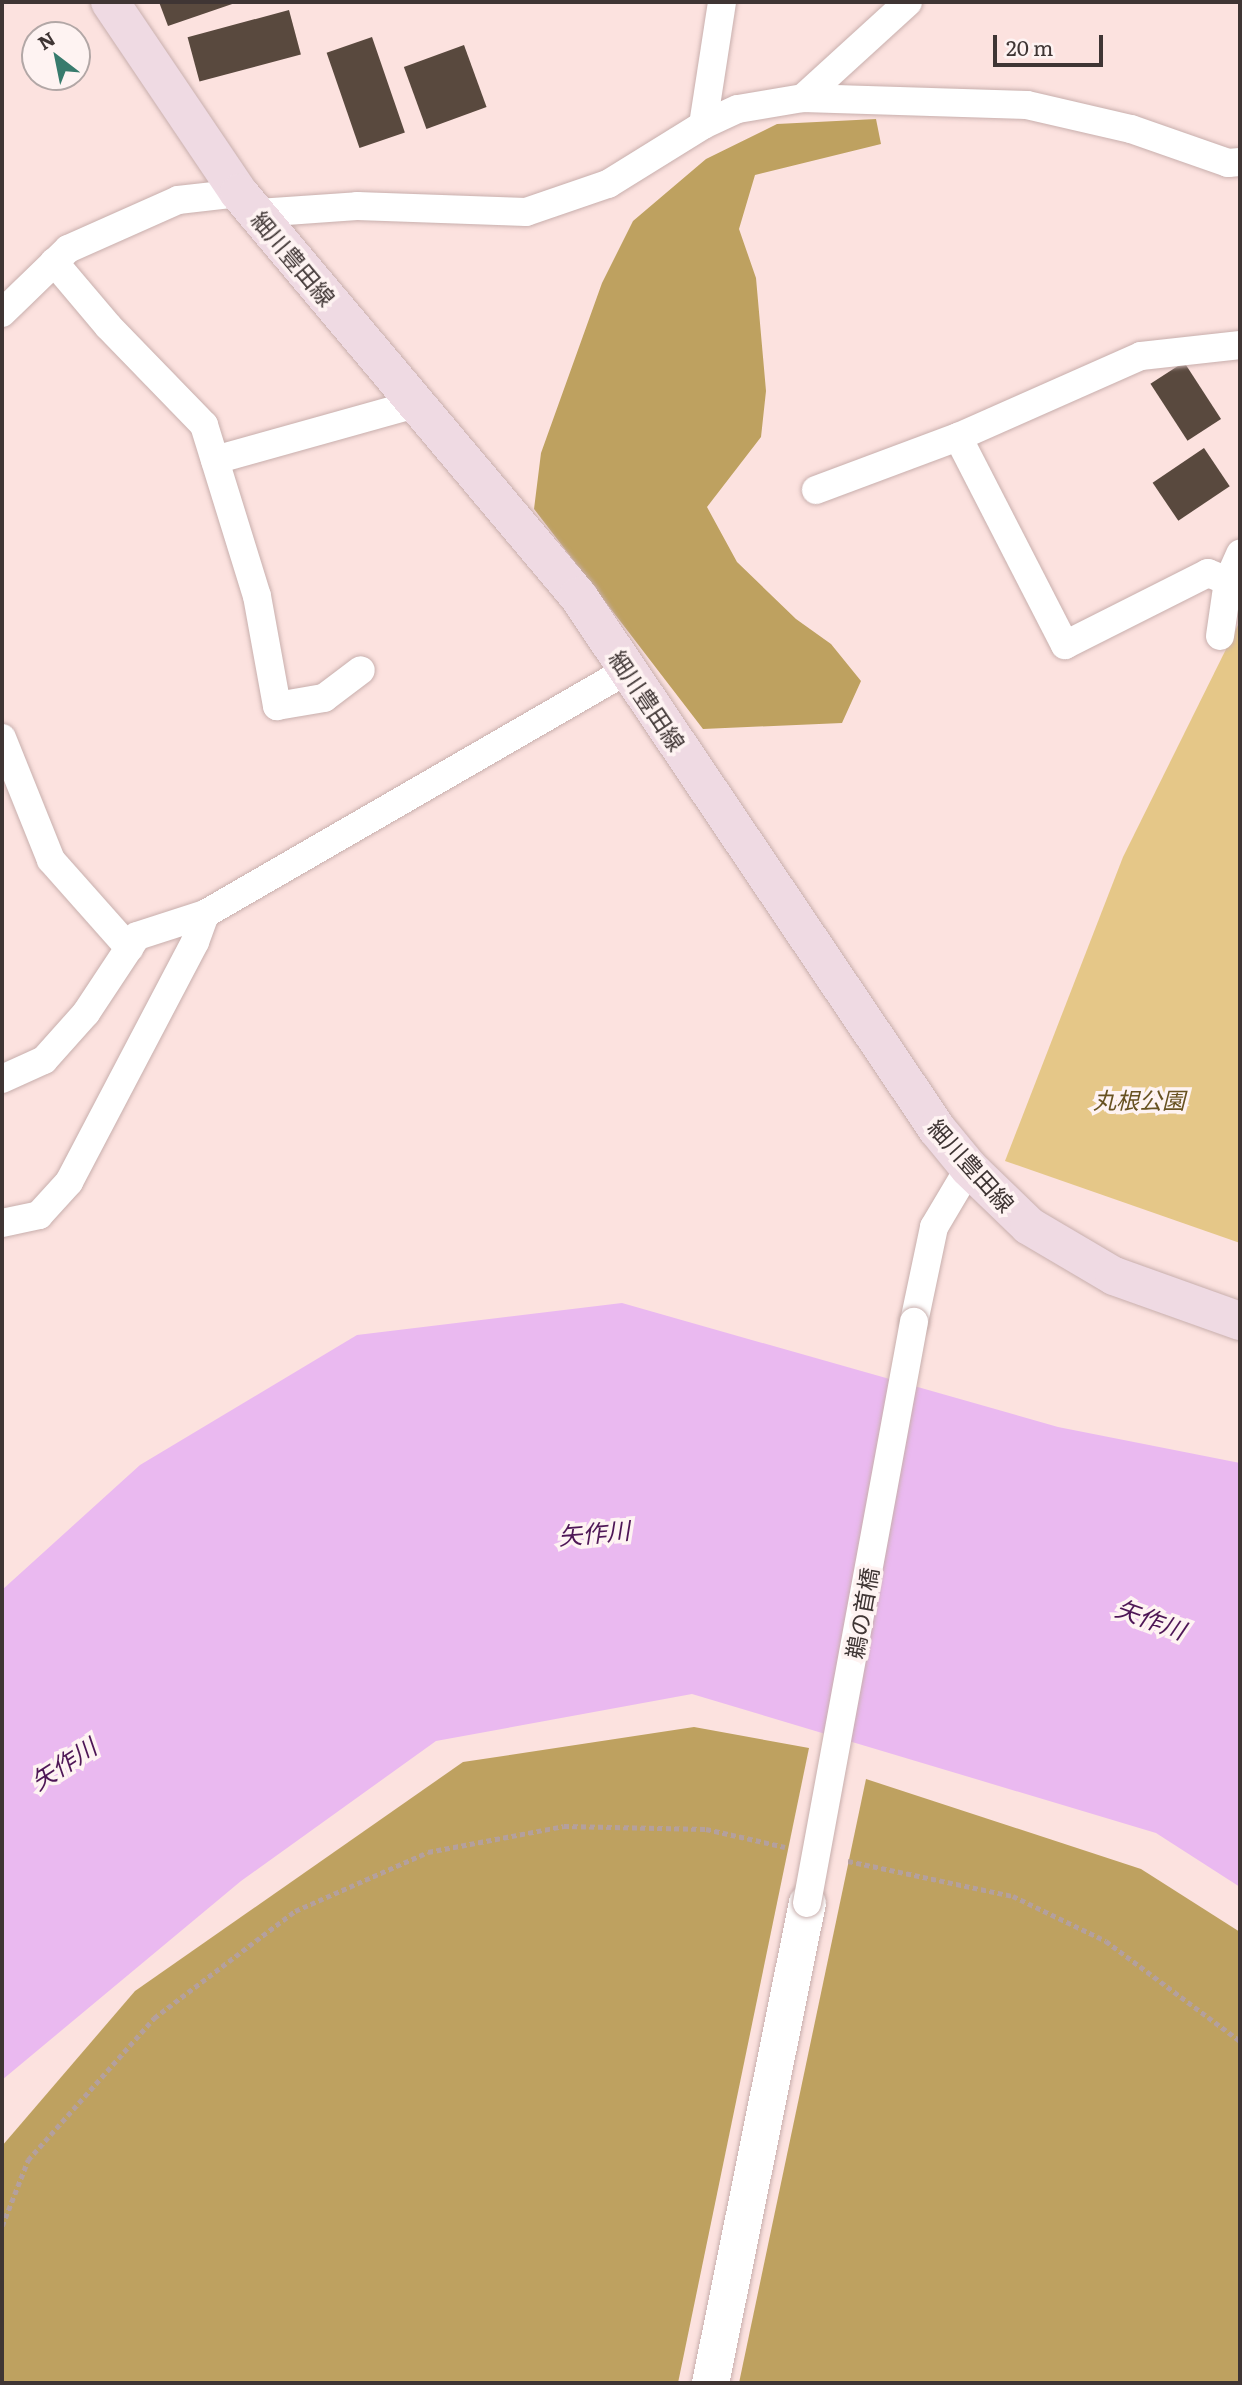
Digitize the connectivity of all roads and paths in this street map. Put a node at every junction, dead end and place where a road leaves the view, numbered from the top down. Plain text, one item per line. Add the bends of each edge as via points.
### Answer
1 (110, 2) edge
2 (722, 2) edge
3 (908, 2) edge
4 (803, 98) junction
5 (703, 125) junction
6 (1240, 162) edge
7 (248, 203) junction
8 (54, 262) junction
9 (2, 313) edge
10 (1240, 345) edge
11 (415, 404) junction
12 (958, 437) junction
13 (215, 460) junction
14 (816, 490) dead end
15 (1240, 554) edge
16 (1228, 580) junction
17 (1220, 636) dead end
18 (361, 670) dead end
19 (628, 670) junction
20 (2, 738) edge
21 (205, 914) junction
22 (129, 948) junction
23 (2, 1079) edge
24 (969, 1168) junction
25 (2, 1223) edge
26 (1240, 1321) edge
27 (795, 1849) dead end
28 (834, 1858) dead end
29 (807, 1903) joint
30 (1240, 2041) edge
31 (2, 2225) edge
32 (710, 2383) edge

1 - 7 main road, 細川豊田線
2 - 5 street
3 - 4 street
4 - 5 street via 738,109
4 - 6 street via 1027,105 1131,130 1227,163
5 - 7 street via 608,184 526,212
7 - 8 street via 178,200 68,249
7 - 11 main road, 細川豊田線
8 - 9 street
8 - 13 street via 108,326 204,425
10 - 12 street via 1141,356
11 - 13 street
11 - 19 main road, 細川豊田線 via 578,596
12 - 14 street
12 - 16 street via 1065,645 1208,573
13 - 18 street via 257,596 277,706 324,698
15 - 16 street
16 - 17 street
19 - 21 street
19 - 24 main road, 細川豊田線 via 937,1129
20 - 22 street via 51,860
21 - 22 street via 137,936
21 - 25 street via 195,942 69,1182 39,1215
22 - 23 street via 86,1013 44,1060
24 - 26 main road, 細川豊田線 via 1028,1226 1114,1276
24 - 29 street, 鵜の首橋, bridge via 934,1227
27 - 31 path via 706,1829 564,1826 428,1852 295,1910 154,2018 28,2160
28 - 30 path via 1013,1896 1106,1941
29 - 32 street

